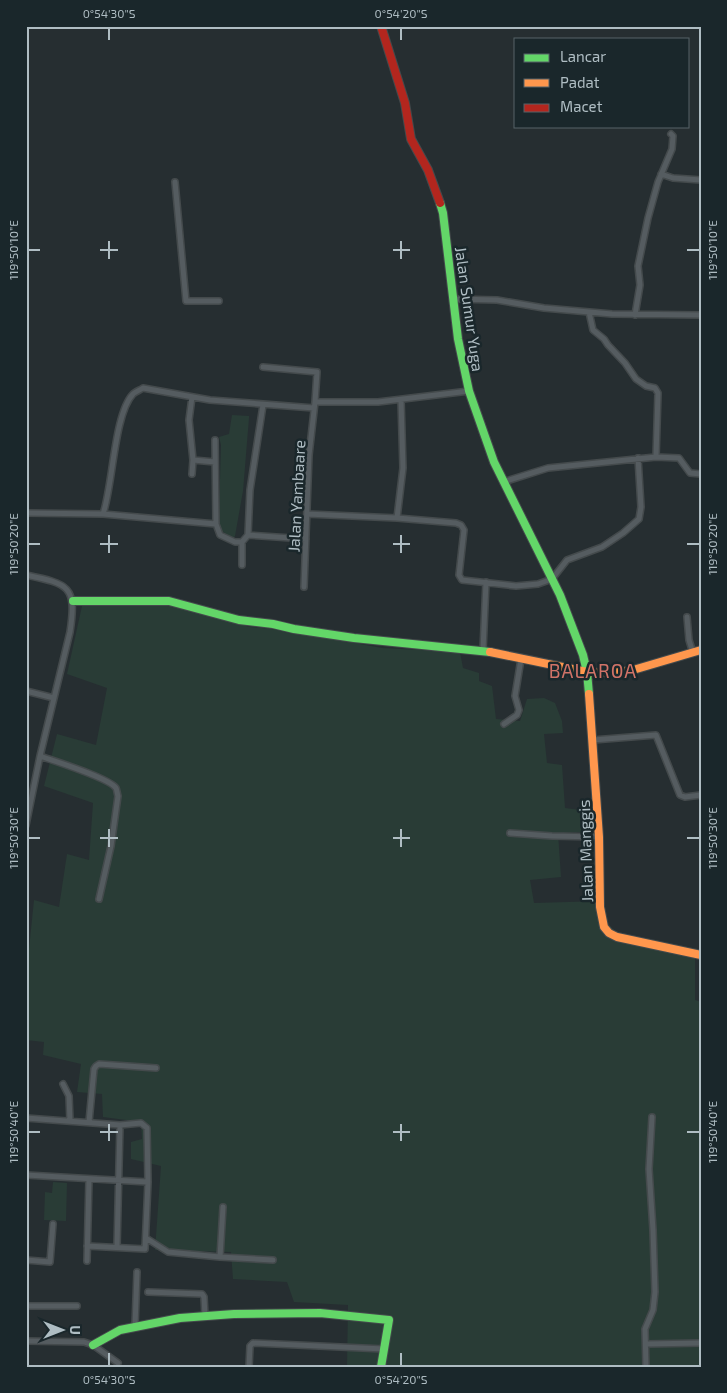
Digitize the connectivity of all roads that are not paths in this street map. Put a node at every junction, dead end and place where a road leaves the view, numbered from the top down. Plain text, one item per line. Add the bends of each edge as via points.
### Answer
1 (381, 26) edge
2 (671, 134) dead end
3 (661, 174) junction
4 (701, 180) edge
5 (174, 182) dead end
6 (454, 299) junction
7 (218, 301) dead end
8 (589, 312) junction
9 (635, 314) junction
10 (701, 315) edge
11 (263, 367) dead end
12 (469, 391) junction
13 (192, 397) junction
14 (401, 400) junction
15 (263, 404) junction
16 (314, 405) junction
17 (215, 440) dead end
18 (656, 457) junction
19 (638, 458) junction
20 (193, 460) junction
21 (215, 462) junction
22 (192, 474) dead end
23 (701, 474) edge
24 (503, 482) junction
25 (26, 513) edge
26 (103, 514) junction
27 (307, 514) junction
28 (397, 518) junction
29 (216, 524) junction
30 (248, 535) junction
31 (306, 539) junction
32 (242, 542) junction
33 (242, 565) dead end
34 (26, 575) edge
35 (552, 579) junction
36 (486, 582) junction
37 (304, 587) dead end
38 (73, 601) junction
39 (687, 617) dead end
40 (483, 650) junction
41 (697, 652) edge
42 (521, 659) junction
43 (587, 672) junction
44 (26, 691) edge
45 (54, 698) junction
46 (504, 724) dead end
47 (593, 740) junction
48 (40, 756) junction
49 (701, 795) edge
50 (26, 825) edge
51 (510, 833) dead end
52 (600, 837) junction
53 (98, 899) dead end
54 (701, 955) edge
55 (156, 1068) dead end
56 (63, 1084) dead end
57 (652, 1117) dead end
58 (26, 1118) edge
59 (70, 1121) junction
60 (90, 1122) junction
61 (120, 1125) junction
62 (26, 1175) edge
63 (89, 1179) junction
64 (119, 1180) junction
65 (148, 1182) junction
66 (223, 1207) dead end
67 (53, 1224) dead end
68 (146, 1238) junction
69 (87, 1246) junction
70 (117, 1247) junction
71 (220, 1257) junction
72 (26, 1260) edge
73 (273, 1260) dead end
74 (87, 1261) dead end
75 (137, 1272) dead end
76 (148, 1292) dead end
77 (26, 1306) edge
78 (77, 1306) dead end
79 (205, 1316) junction
80 (135, 1326) junction
81 (26, 1341) edge
82 (701, 1343) edge
83 (646, 1344) junction
84 (94, 1345) junction
85 (384, 1349) junction
86 (118, 1363) dead end
87 (249, 1367) edge
88 (381, 1367) edge
89 (646, 1367) edge

1 - 6 street, Jalan Sumur Yuga via 405,103 411,139 428,170 443,213
2 - 3 street via 672,150
3 - 4 street
3 - 9 street via 638,266 640,285
5 - 7 street via 186,300
6 - 8 street via 497,300
6 - 12 street, Jalan Sumur Yuga via 459,348
8 - 9 street
8 - 18 street via 593,330 636,379 655,388 658,393
9 - 10 street
11 - 16 street, Jalan Yambaare via 317,372
12 - 14 street
12 - 24 street, Jalan Sumur Yuga
13 - 15 street
13 - 20 street via 189,420
13 - 26 street via 143,388 133,394 123,414
14 - 16 street
14 - 28 street via 403,468
15 - 16 street
15 - 30 street via 250,490
16 - 27 street, Jalan Yambaare
17 - 21 street
18 - 19 street
18 - 23 street via 679,458 690,473
19 - 24 street via 548,468
19 - 35 street via 639,519 602,547 567,560
20 - 21 street
20 - 22 street
21 - 29 street
24 - 35 street, Jalan Sumur Yuga
25 - 26 street
26 - 29 street
27 - 28 street
27 - 31 street, Jalan Yambaare
28 - 36 street via 461,525 464,530 460,577 462,580
29 - 32 street via 220,535
30 - 31 street
30 - 32 street
31 - 37 street, Jalan Yambaare
32 - 33 street
34 - 38 street via 66,587
35 - 36 street via 528,586
35 - 43 street, Jalan Sumur Yuga via 573,627
36 - 40 street
38 - 40 street via 169,601 239,620 294,629
38 - 45 street via 70,632
39 - 41 street via 689,640
40 - 42 street
41 - 43 street via 626,672
42 - 43 street
42 - 46 street via 515,696 519,710
43 - 47 street, Jalan Manggis
44 - 45 street
45 - 48 street
47 - 49 street via 656,735 680,795
47 - 52 street, Jalan Manggis
48 - 50 street
48 - 53 street via 81,770 117,789 112,846
51 - 52 street
52 - 54 street, Jalan Manggis via 600,907 604,927 609,933
55 - 60 street via 96,1066
56 - 59 street via 69,1096
57 - 83 street via 649,1169 655,1292 653,1310 645,1329
58 - 59 street
59 - 60 street
60 - 61 street
61 - 64 street
61 - 65 street via 141,1123 147,1128
62 - 63 street
63 - 64 street
63 - 69 street
64 - 65 street
64 - 70 street
65 - 68 street
66 - 71 street
67 - 72 street via 50,1262
68 - 70 street via 145,1248
68 - 71 street via 168,1252
69 - 70 street
69 - 74 street
71 - 73 street
75 - 80 street
76 - 79 street via 202,1294
77 - 78 street
79 - 80 street
79 - 85 street via 320,1313 389,1320
80 - 84 street via 113,1333
81 - 84 street via 75,1341
82 - 83 street
83 - 89 street
84 - 86 street
85 - 87 street via 252,1343
85 - 88 street

